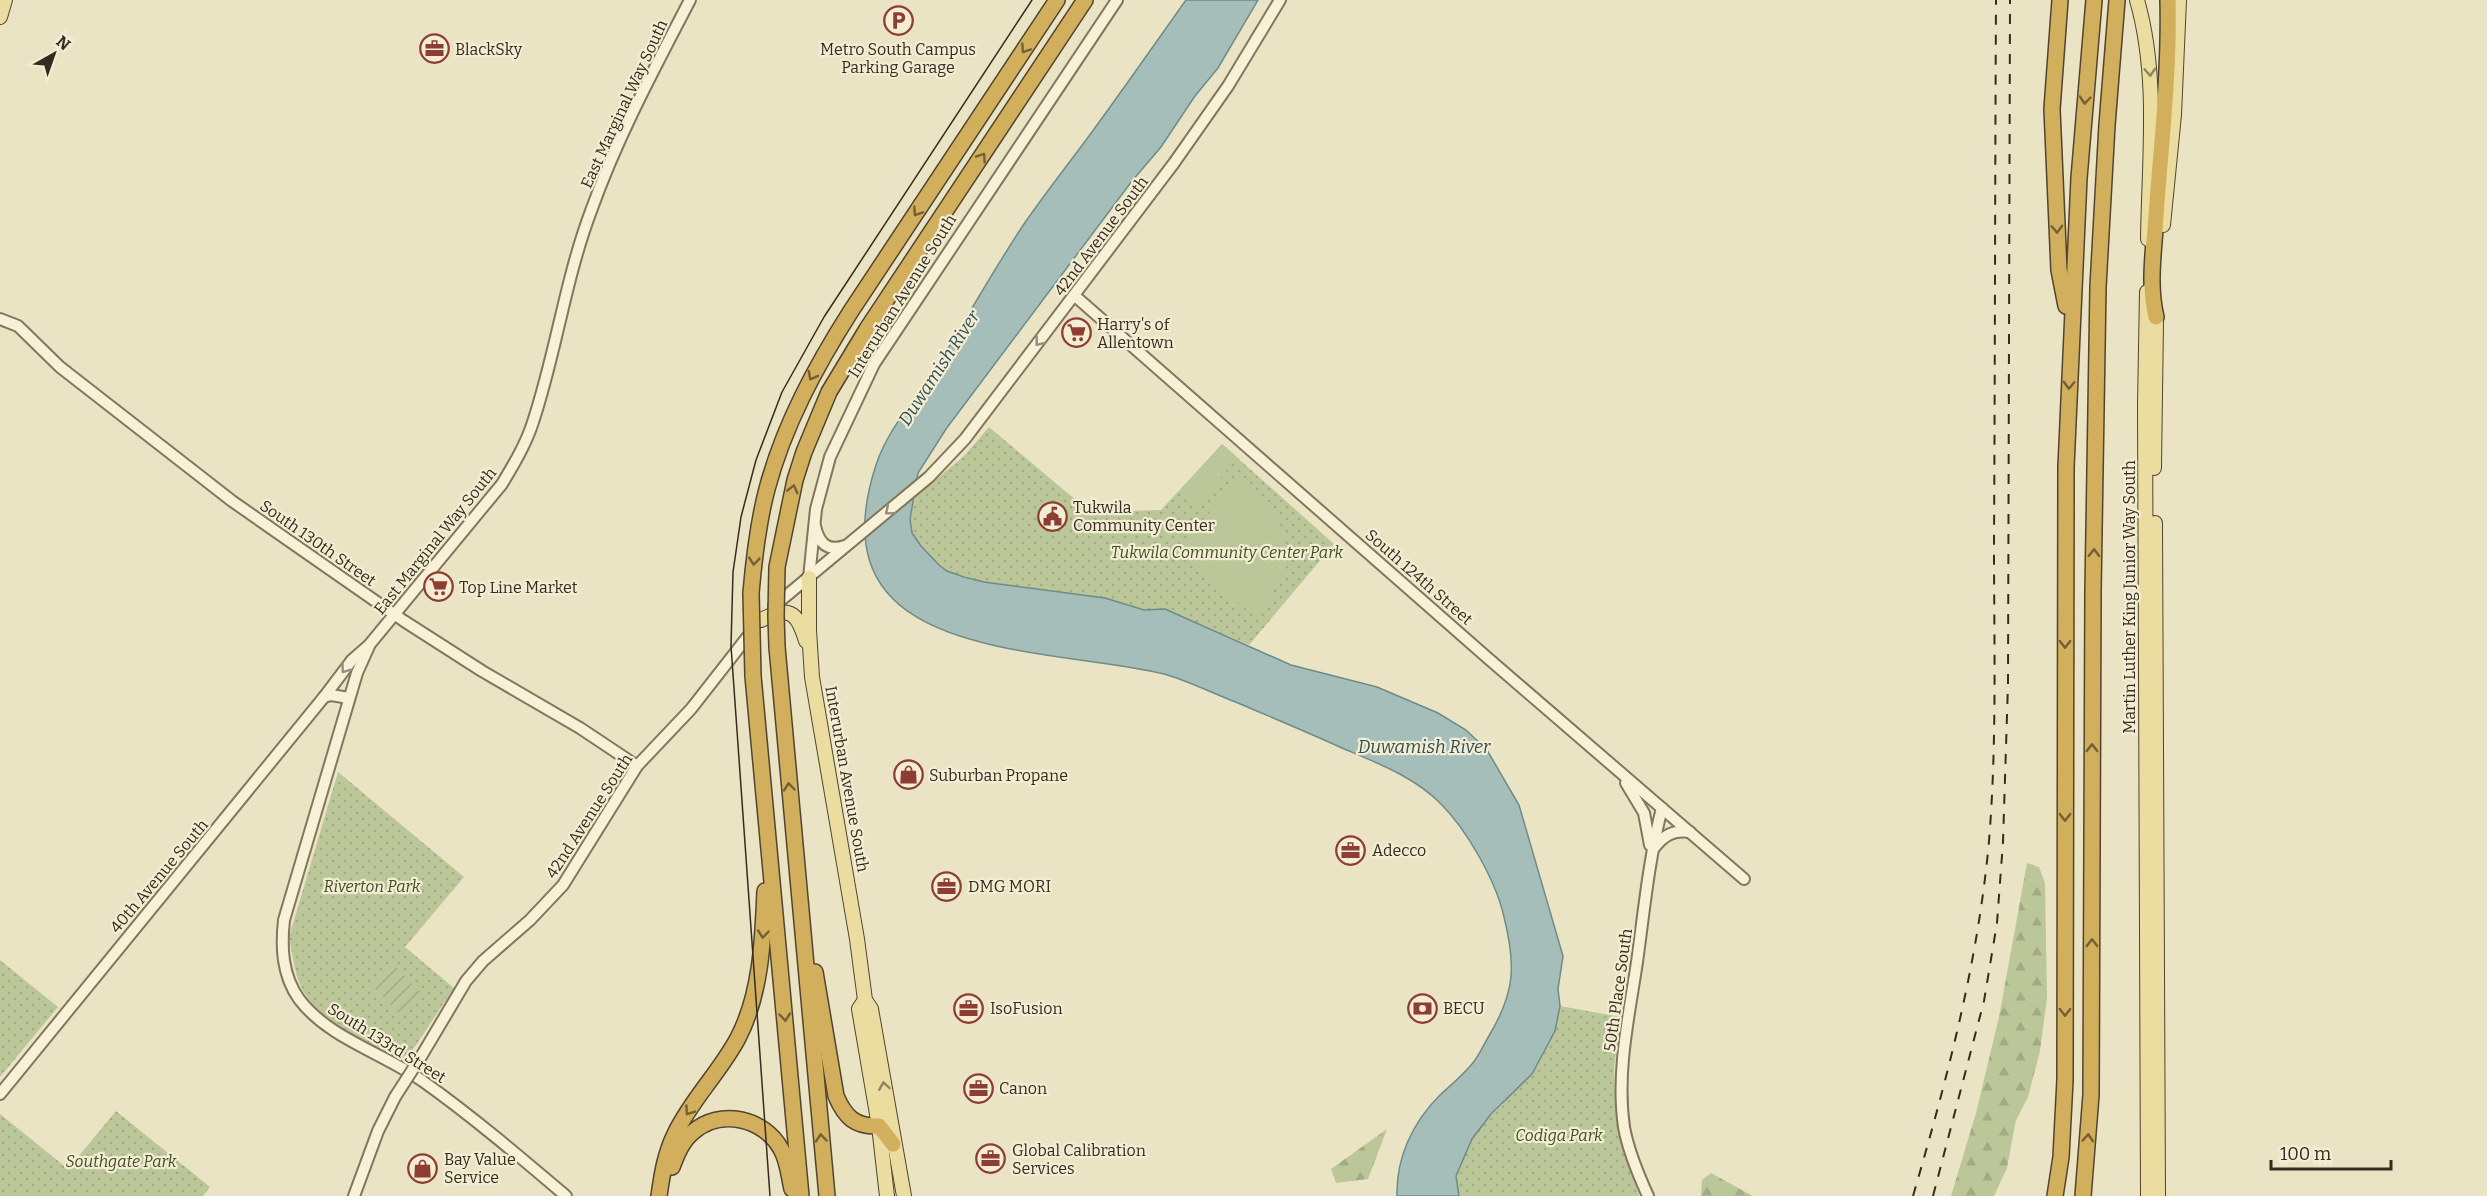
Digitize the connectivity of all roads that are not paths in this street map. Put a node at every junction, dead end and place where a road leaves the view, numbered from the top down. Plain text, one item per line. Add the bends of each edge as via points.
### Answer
1 (5, 0) edge
2 (690, 0) edge
3 (1052, 0) edge
4 (1057, 0) edge
5 (1084, 0) edge
6 (1117, 0) edge
7 (1280, 0) edge
8 (2060, 0) edge
9 (2094, 0) edge
10 (2117, 0) edge
11 (2137, 0) edge
12 (2168, 0) edge
13 (2178, 0) edge
14 (0, 17) edge
15 (1039, 29) junction
16 (1075, 296) junction
17 (2156, 317) junction
18 (0, 319) edge
19 (2071, 326) junction
20 (814, 523) junction
21 (849, 545) junction
22 (809, 578) junction
23 (394, 615) junction
24 (761, 620) junction
25 (370, 644) junction
26 (810, 652) junction
27 (324, 697) junction
28 (350, 698) junction
29 (1606, 760) junction
30 (637, 766) junction
31 (1662, 808) junction
32 (765, 813) junction
33 (1647, 823) junction
34 (1690, 832) junction
35 (794, 846) junction
36 (1653, 853) junction
37 (1744, 879) dead end
38 (287, 973) joint
39 (865, 1000) junction
40 (0, 1094) edge
41 (879, 1126) junction
42 (893, 1144) junction
43 (355, 1193) edge
44 (566, 1196) edge
45 (659, 1196) edge
46 (664, 1196) edge
47 (793, 1196) edge
48 (801, 1196) edge
49 (827, 1196) edge
50 (887, 1196) edge
51 (904, 1196) edge
52 (1648, 1196) edge
53 (2055, 1196) edge
54 (2083, 1196) edge
55 (2148, 1196) edge
56 (2158, 1196) edge

1 - 14 main road
2 - 23 street, East Marginal Way South via 647,82 591,211 533,424 502,483
3 - 15 highway
4 - 15 highway
35 -> 5 highway, bridge via 777,647 777,567 804,452 829,392 862,337
6 - 20 street, Interurban Avenue South via 874,364 830,457
7 - 16 street, 42nd Avenue South via 1221,96
8 -> 19 highway via 2052,109 2059,270
9 -> 19 highway
54 -> 10 highway via 2091,1095 2098,287
11 -> 55 main road, Martin Luther King Junior Way South via 2151,79 2145,405
12 - 17 highway via 2169,50 2153,258 2152,301
13 - 17 main road, Martin Luther King Junior Way South via 2174,115
15 -> 32 highway, bridge via 825,352 803,394 767,487 756,543 752,593 753,676
16 -> 21 street, 42nd Avenue South via 965,439 929,477
16 - 29 street, South 124th Street
17 - 56 main road, Martin Luther King Junior Way South
18 - 23 street, South 130th Street via 18,326 60,367 232,501
19 -> 53 highway via 2066,467 2065,1080
20 - 21 street via 825,546 836,549
20 - 22 street, Interurban Avenue South
21 - 22 street, 42nd Avenue South
22 - 24 street, 42nd Avenue South via 786,593
22 - 26 main road, Interurban Avenue South
23 - 25 street, East Marginal Way South
23 - 30 street, South 130th Street
24 - 26 main road via 788,612 802,629
24 - 30 street, 42nd Avenue South via 691,709
25 -> 27 street, 40th Avenue South via 352,660
25 - 28 street, East Marginal Way South
26 - 39 main road, Interurban Avenue South
27 - 28 street
27 - 40 street, 40th Avenue South
28 - 38 street, East Marginal Way South via 284,920 282,956
29 - 31 street, South 124th Street
29 - 33 street via 1638,800
30 - 43 street, 42nd Avenue South, bridge via 563,885 466,981 394,1097
31 - 33 street
31 - 34 street, South 124th Street
31 - 36 street, 50th Place South
32 -> 45 highway via 764,932 751,1005 728,1056 675,1132 665,1159
32 -> 48 highway
33 - 36 street
34 - 36 street via 1670,833 1660,840
34 - 37 street, South 124th Street
35 - 41 highway via 836,1096 854,1122
49 -> 35 highway
36 - 52 street, 50th Place South via 1621,1093 1624,1128
38 - 44 street, South 133rd Street via 298,997 325,1024 422,1080
39 - 41 main road, Interurban Avenue South via 859,1009
42 -> 39 main road, Interurban Avenue South via 871,1009
41 - 42 highway
41 - 50 main road, Interurban Avenue South
42 - 51 main road, Interurban Avenue South
46 - 47 highway via 685,1141 711,1121 732,1119 758,1126 774,1139 787,1161

